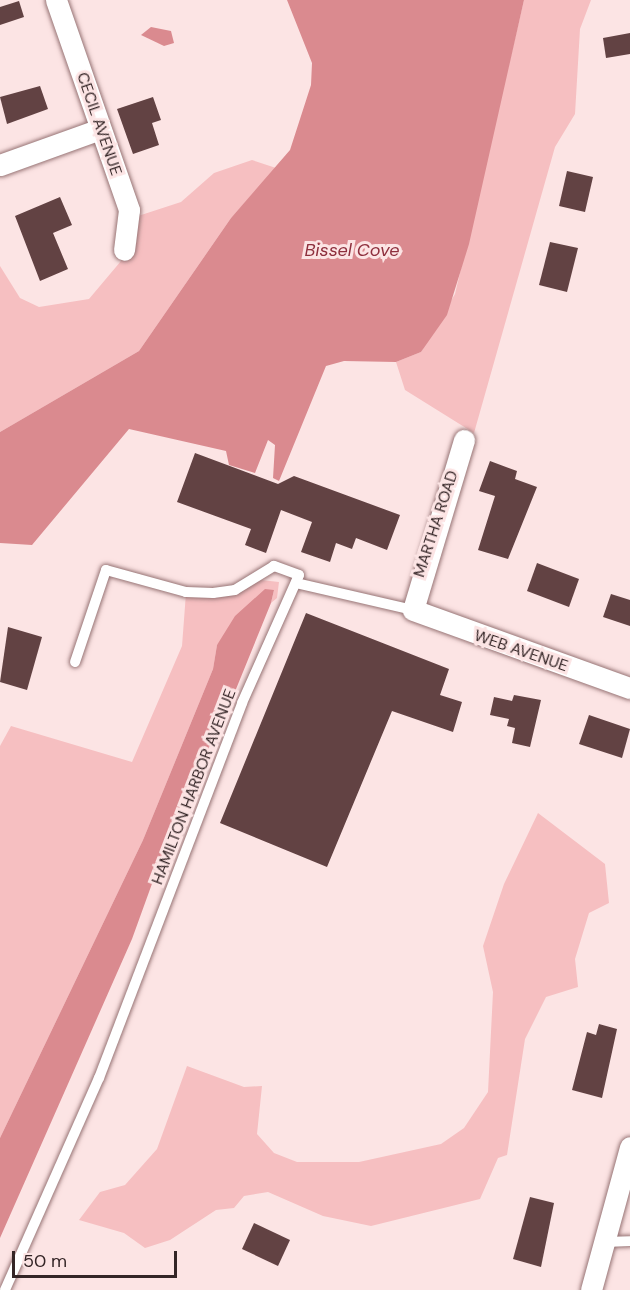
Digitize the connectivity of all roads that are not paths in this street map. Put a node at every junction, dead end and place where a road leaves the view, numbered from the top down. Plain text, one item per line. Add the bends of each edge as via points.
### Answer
1 (56, 0) edge
2 (100, 129) junction
3 (0, 165) edge
4 (124, 250) dead end
5 (464, 440) dead end
6 (296, 583) junction
7 (413, 609) junction
8 (75, 662) dead end
9 (630, 688) edge
10 (630, 1147) edge
11 (630, 1241) edge
12 (604, 1242) junction
13 (5, 1290) edge
14 (591, 1290) edge

1 - 2 street, CECIL AVENUE
2 - 3 street
2 - 4 street, CECIL AVENUE via 129,210
5 - 7 street, MARTHA ROAD
6 - 7 lane
6 - 8 lane via 299,575 274,566 235,590 186,592 106,570
6 - 13 lane, HAMILTON HARBOR AVENUE via 242,703 99,1078
7 - 9 street, WEB AVENUE
10 - 12 street
11 - 12 lane
12 - 14 street

